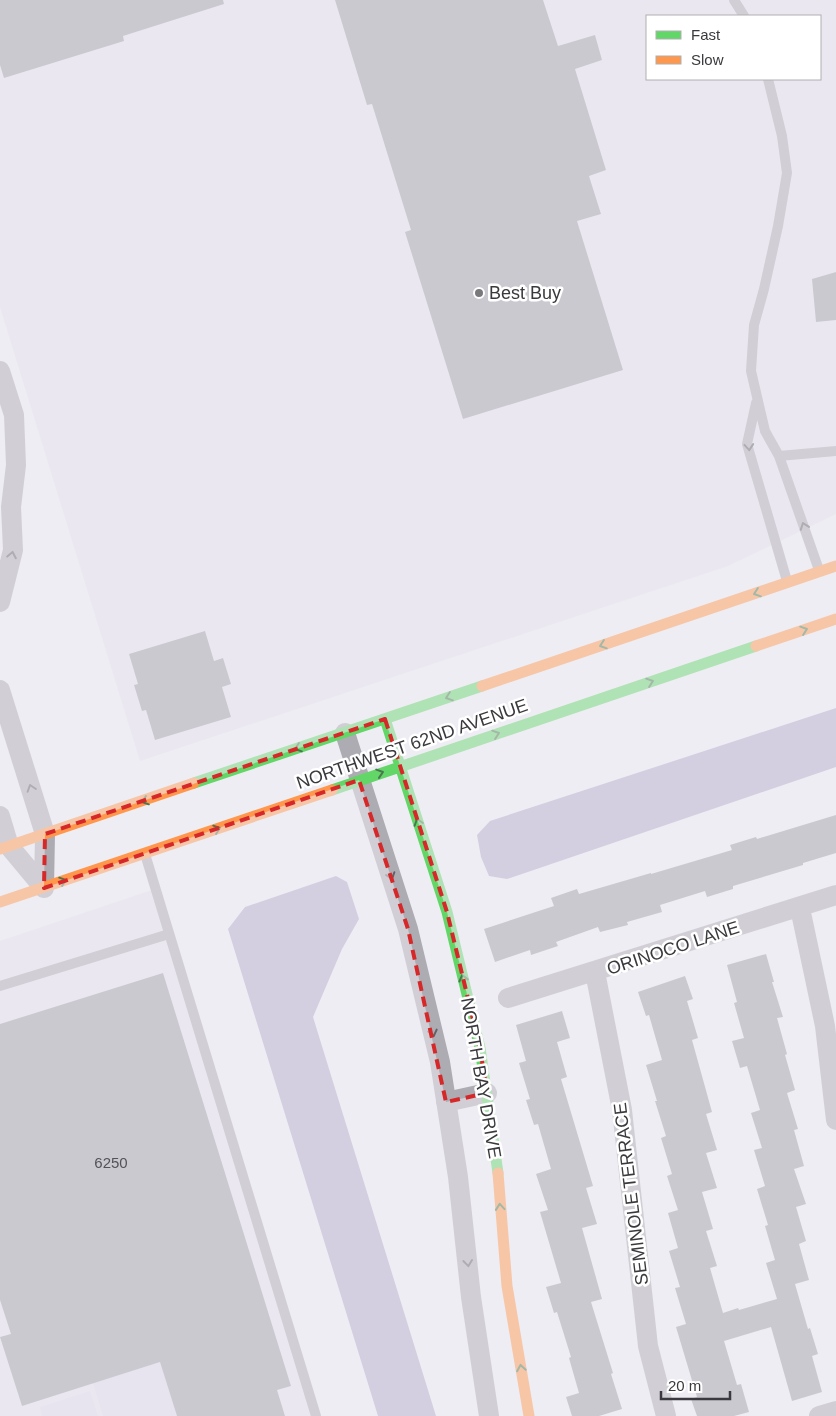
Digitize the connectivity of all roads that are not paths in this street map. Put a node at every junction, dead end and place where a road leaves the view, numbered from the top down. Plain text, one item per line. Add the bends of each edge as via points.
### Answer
1 (734, 0) edge
2 (743, 15) edge
3 (768, 80) edge
4 (0, 371) edge
5 (757, 399) junction
6 (836, 451) edge
7 (779, 456) junction
8 (6, 514) edge
9 (836, 566) edge
10 (820, 572) junction
11 (788, 583) junction
12 (0, 602) edge
13 (836, 619) edge
14 (0, 690) edge
15 (384, 719) junction
16 (344, 733) junction
17 (400, 767) junction
18 (360, 780) junction
19 (0, 816) edge
20 (45, 834) junction
21 (4, 848) edge
22 (145, 853) junction
23 (44, 888) junction
24 (836, 895) edge
25 (0, 902) edge
26 (800, 908) junction
27 (169, 934) junction
28 (595, 972) junction
29 (0, 986) edge
30 (508, 998) dead end
31 (487, 1093) junction
32 (446, 1102) junction
33 (836, 1120) edge
34 (836, 1411) edge
35 (316, 1416) edge
36 (489, 1416) edge
37 (529, 1416) edge
38 (666, 1416) edge
39 (819, 1416) edge

1 - 2 lane
3 - 5 lane via 787,173 754,325 751,371
4 - 8 street via 14,415 16,465
5 - 7 lane via 765,432
5 -> 11 lane via 747,444
6 - 7 lane
10 -> 7 lane
12 -> 8 street via 14,550
9 - 10 street, NORTHWEST 62ND AVENUE
10 - 11 street, NORTHWEST 62ND AVENUE
11 -> 15 street, NORTHWEST 62ND AVENUE
17 -> 13 street, NORTHWEST 62ND AVENUE
20 -> 14 street
15 - 16 street, NORTHWEST 62ND AVENUE
15 - 17 street, NORTH BAY DRIVE
16 - 18 street
16 -> 20 street, NORTHWEST 62ND AVENUE
18 -> 17 street, NORTHWEST 62ND AVENUE
31 -> 17 street, NORTH BAY DRIVE via 480,1048 447,912
22 -> 18 street, NORTHWEST 62ND AVENUE
18 -> 32 street via 408,929 440,1062
19 - 21 street
20 - 21 street, NORTHWEST 62ND AVENUE
20 - 23 street
21 - 23 street
23 -> 22 street, NORTHWEST 62ND AVENUE
22 - 27 lane
23 - 25 street, NORTHWEST 62ND AVENUE
24 - 26 street, ORINOCO LANE
26 - 28 street, ORINOCO LANE
26 - 33 street via 824,1026
27 - 29 lane
27 - 35 lane
28 - 30 street, ORINOCO LANE
28 - 38 street, SEMINOLE TERRACE via 622,1110 648,1346
31 - 32 street
37 -> 31 street, NORTH BAY DRIVE via 507,1286
32 -> 36 street
34 - 39 street

